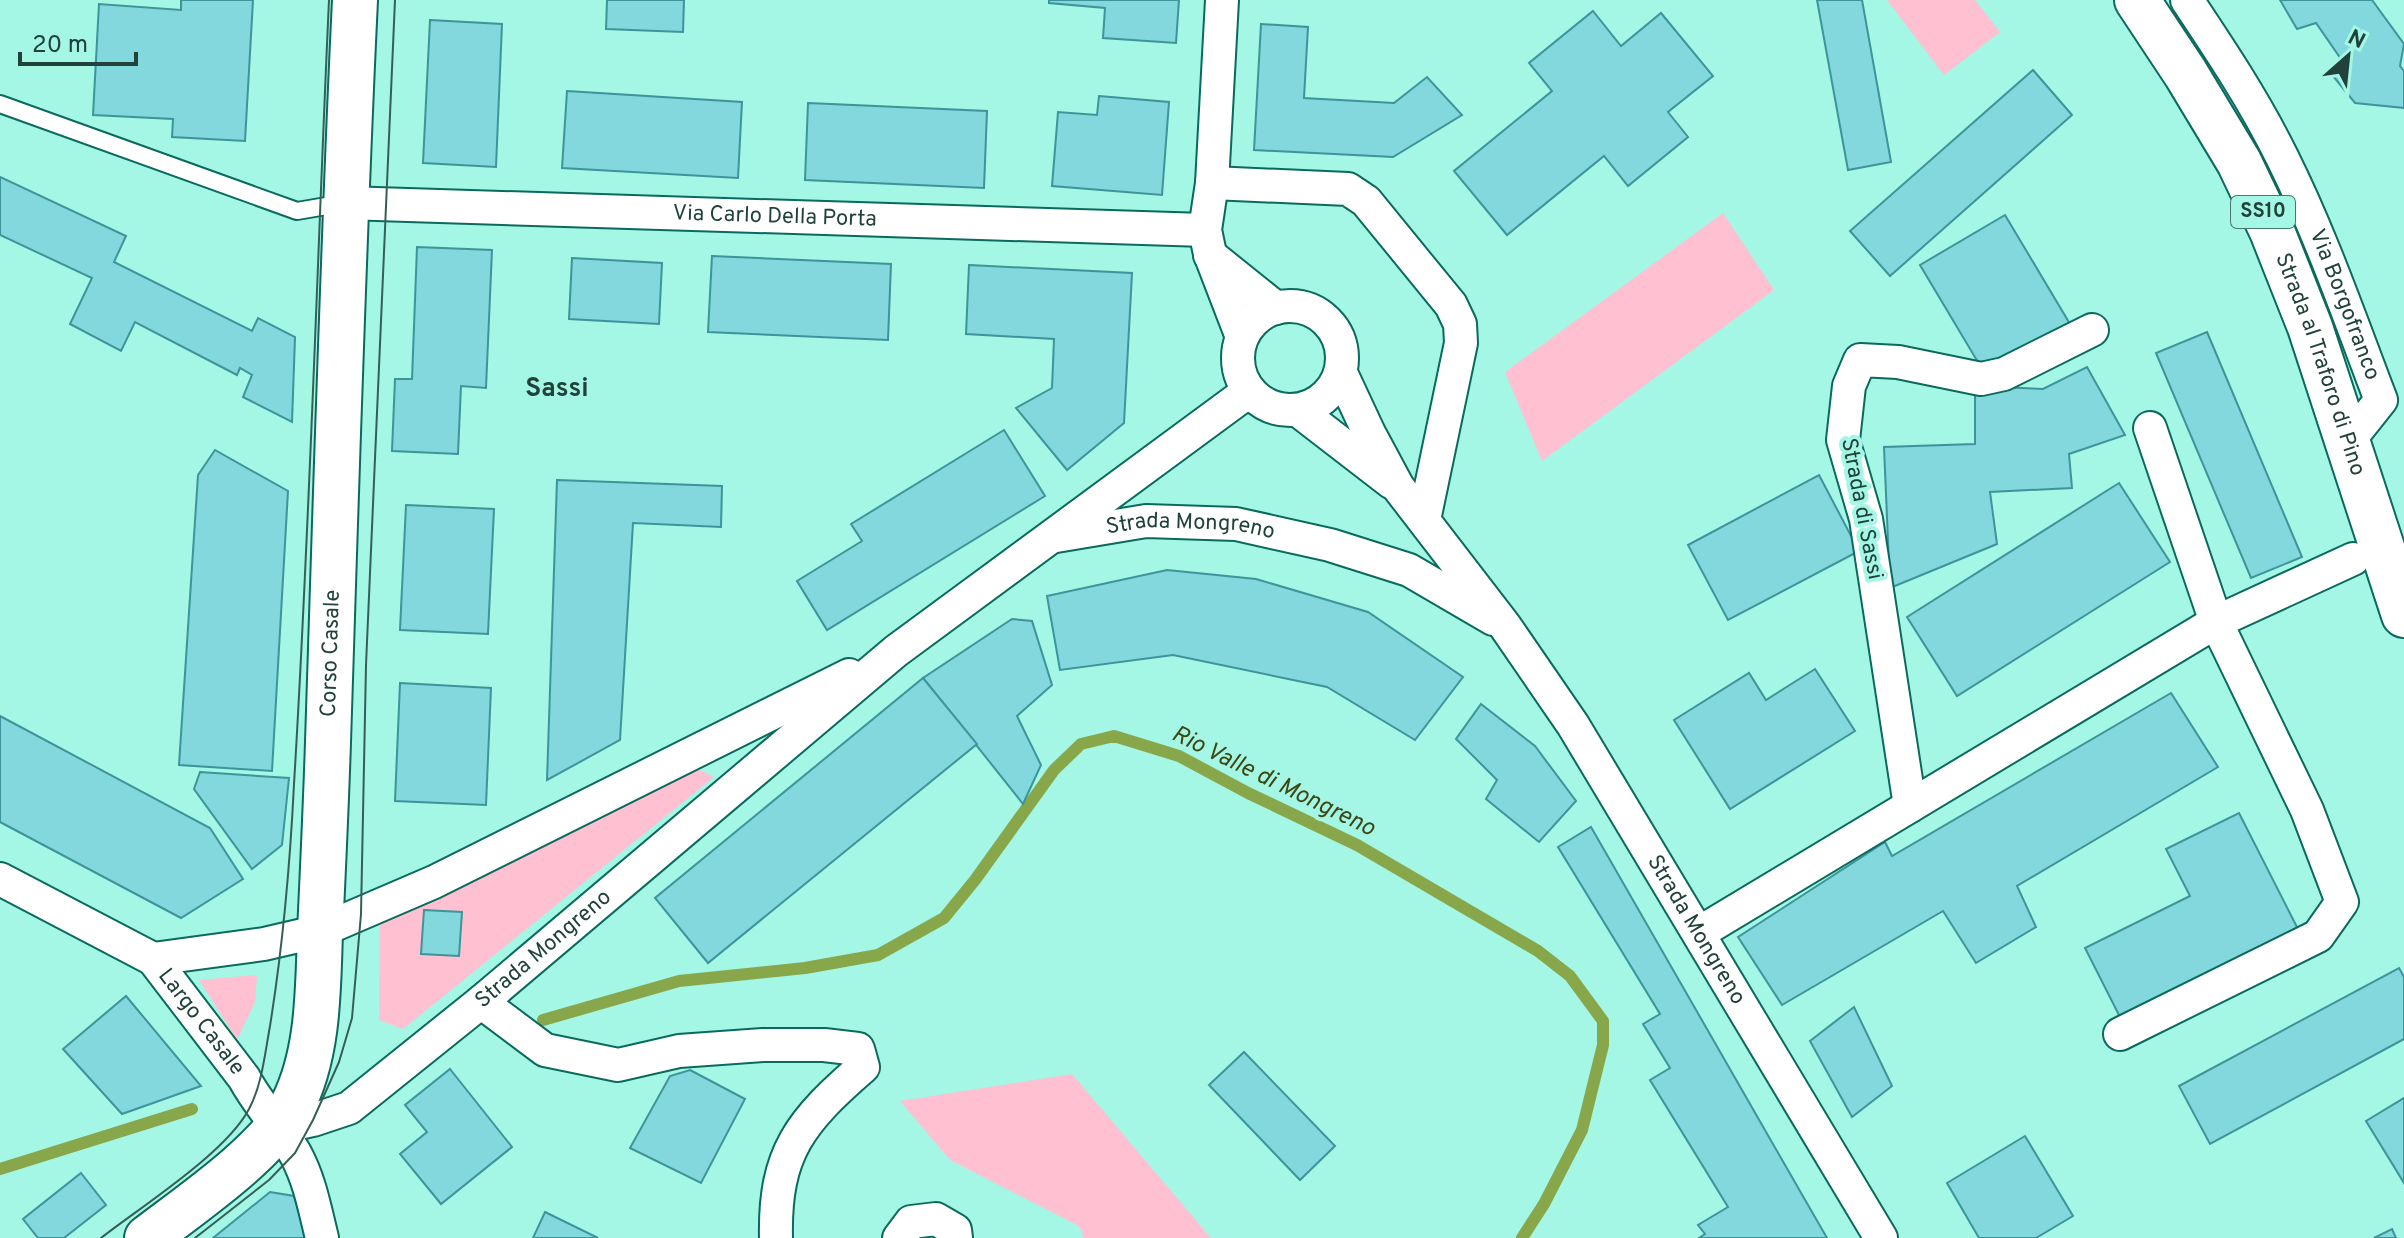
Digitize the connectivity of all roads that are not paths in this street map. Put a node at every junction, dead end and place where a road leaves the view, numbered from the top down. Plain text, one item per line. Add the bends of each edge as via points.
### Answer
1 (355, 0) edge
2 (1222, 0) edge
3 (2137, 0) edge
4 (2187, 0) edge
5 (0, 104) edge
6 (1212, 183) junction
7 (345, 203) junction
8 (1207, 242) junction
9 (1276, 308) junction
10 (2092, 330) dead end
11 (1242, 337) junction
12 (1341, 373) junction
13 (1249, 391) junction
14 (2392, 394) edge
15 (1299, 411) junction
16 (2150, 428) dead end
17 (2346, 444) junction
18 (1398, 487) junction
19 (1424, 520) junction
20 (1049, 537) junction
21 (2353, 559) dead end
22 (2404, 615) edge
23 (2216, 622) junction
24 (1505, 626) junction
25 (896, 651) junction
26 (1910, 806) junction
27 (0, 879) edge
28 (434, 882) joint
29 (320, 931) junction
30 (1699, 933) junction
31 (153, 959) junction
32 (481, 1002) junction
33 (2120, 1034) dead end
34 (277, 1128) junction
35 (147, 1238) edge
36 (322, 1238) edge
37 (776, 1238) edge
38 (899, 1238) edge
39 (956, 1238) edge
40 (1881, 1238) edge

1 - 7 main road, Corso Casale
2 - 6 street
3 - 17 main road, Strada al Traforo di Pino / SS10 via 2232,149 2272,231 2310,327
4 - 14 street, Via Borgofranco via 2243,84 2282,156
5 - 7 lane via 297,211
6 - 8 street
6 - 19 street via 1348,189 1366,201 1451,305 1461,343
7 - 8 street, Via Carlo Della Porta
7 - 29 main road, Corso Casale
8 - 9 street
8 - 11 street
9 - 11 street via 1250,324
9 - 12 street via 1312,310 1327,321 1343,354
10 - 26 street, Strada di Sassi via 2004,374 1981,379 1860,360 1849,386 1843,440 1866,519
11 - 13 street via 1237,355
12 - 15 street via 1325,398
12 - 18 street
13 - 15 street via 1280,410
13 - 20 street, Strada Mongreno
14 - 17 street, Via Borgofranco
15 - 18 street
16 - 23 street
17 - 22 main road, Strada al Traforo di Pino / SS10
18 - 19 street, Strada Mongreno
19 - 24 street, Strada Mongreno
20 - 24 street, Strada Mongreno via 1146,521 1236,524 1409,570
20 - 25 street, Strada Mongreno
21 - 23 street
23 - 26 street
23 - 33 street via 2307,810 2342,902 2318,936
24 - 30 street, Strada Mongreno via 1573,725
25 - 28 street, Strada Mongreno
25 - 32 street, Strada Mongreno
26 - 30 street
27 - 31 street
28 - 29 street, Largo Casale
29 - 31 street, Largo Casale
29 - 34 main road, Corso Casale via 318,1000 306,1065 293,1105
30 - 40 street, Strada Mongreno
31 - 34 street, Largo Casale
32 - 34 street via 349,1108
32 - 37 street, Strada Mongreno via 545,1050 618,1065 679,1051 763,1045 858,1049 863,1067 810,1118 786,1156 775,1207
34 - 35 main road, Corso Casale via 229,1174
34 - 36 street, Largo Casale via 304,1172
38 - 39 street via 911,1222 936,1219 955,1230

